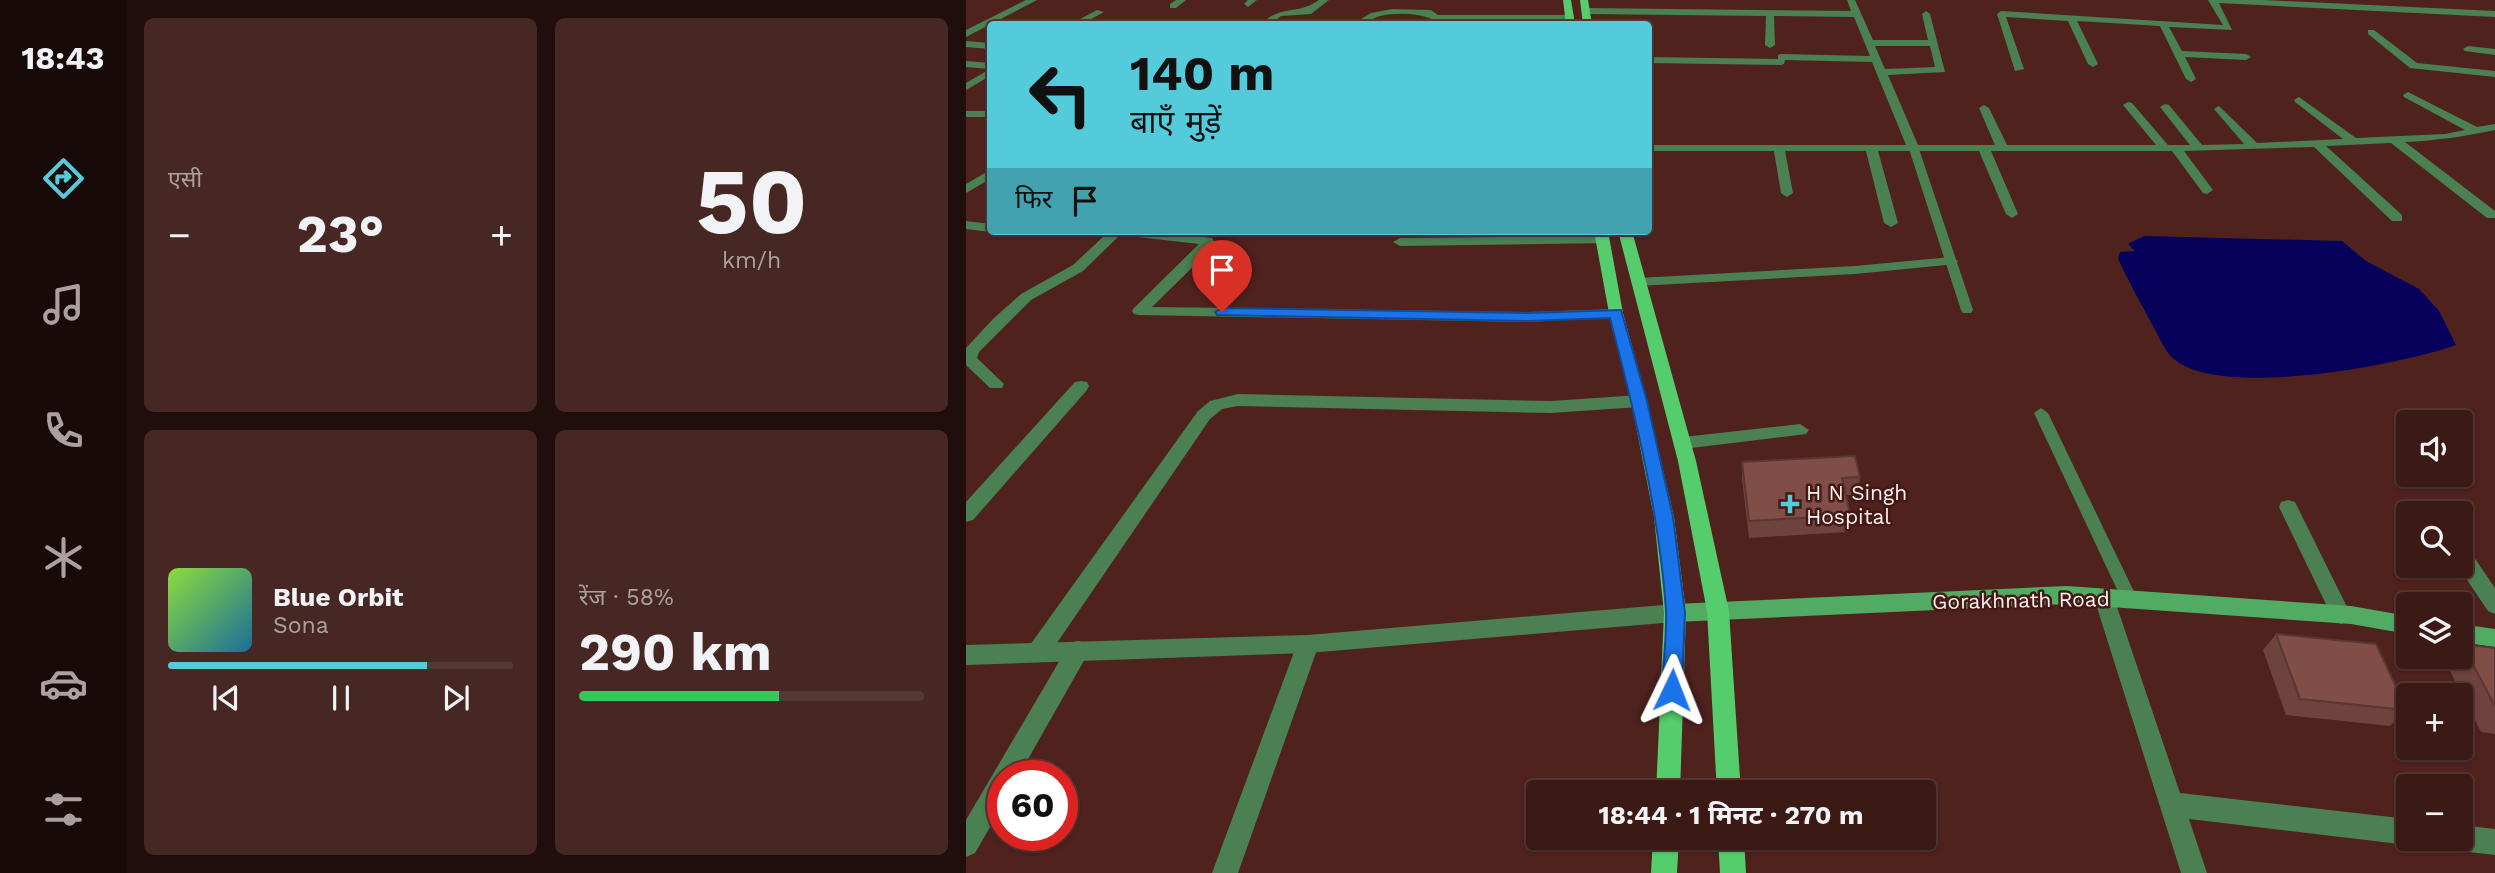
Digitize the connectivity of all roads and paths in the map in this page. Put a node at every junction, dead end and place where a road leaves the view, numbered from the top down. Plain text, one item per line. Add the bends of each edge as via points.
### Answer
1 (1033, 0) edge
2 (1182, 0) edge
3 (1325, 0) edge
4 (1567, 0) edge
5 (1850, 0) edge
6 (2000, 0) edge
7 (2212, 0) edge
8 (2388, 0) edge
9 (1584, 5) edge
10 (1173, 6) dead end
11 (2398, 8) junction
12 (1100, 12) dead end
13 (1770, 14) junction
14 (1856, 14) junction
15 (1926, 14) dead end
16 (2001, 15) junction
17 (2495, 15) edge
18 (2071, 18) junction
19 (992, 21) edge
20 (1082, 21) edge
21 (1270, 21) edge
22 (1362, 21) edge
23 (1570, 21) edge
24 (987, 23) edge
25 (2163, 24) junction
26 (2371, 32) dead end
27 (966, 34) edge
28 (1868, 43) junction
29 (1934, 43) junction
30 (966, 44) edge
31 (1770, 45) dead end
32 (987, 46) edge
33 (2468, 49) dead end
34 (2495, 51) edge
35 (2178, 54) junction
36 (2246, 57) dead end
37 (1875, 59) junction
38 (1652, 61) edge
39 (966, 64) edge
40 (2093, 64) dead end
41 (987, 66) edge
42 (2019, 69) dead end
43 (1881, 72) junction
44 (987, 74) edge
45 (2495, 74) edge
46 (2191, 79) dead end
47 (966, 87) edge
48 (2408, 95) dead end
49 (2299, 100) dead end
50 (2128, 104) dead end
51 (2165, 107) dead end
52 (1983, 108) dead end
53 (2219, 109) dead end
54 (966, 114) edge
55 (987, 114) edge
56 (2495, 127) edge
57 (2476, 131) junction
58 (2393, 139) junction
59 (2353, 141) junction
60 (2316, 143) junction
61 (2253, 146) junction
62 (1652, 148) edge
63 (1779, 148) junction
64 (1871, 148) junction
65 (2170, 148) junction
66 (2199, 148) junction
67 (1914, 149) junction
68 (1984, 149) junction
69 (2003, 149) junction
70 (987, 176) edge
71 (966, 177) edge
72 (966, 189) edge
73 (2207, 190) dead end
74 (1787, 193) dead end
75 (2012, 214) dead end
76 (2492, 215) dead end
77 (2397, 218) dead end
78 (1891, 223) dead end
79 (966, 225) edge
80 (987, 228) edge
81 (1114, 235) edge
82 (1147, 235) edge
83 (1626, 235) edge
84 (1601, 236) edge
85 (1399, 242) dead end
86 (1951, 261) junction
87 (1638, 282) junction
88 (1967, 310) dead end
89 (1616, 313) junction
90 (996, 384) dead end
91 (1081, 386) dead end
92 (1639, 401) junction
93 (2041, 413) dead end
94 (1800, 430) dead end
95 (1683, 443) junction
96 (2288, 507) dead end
97 (966, 514) edge
98 (2473, 572) edge
99 (2104, 598) junction
100 (2130, 600) junction
101 (2495, 605) edge
102 (1718, 611) junction
103 (1675, 613) junction
104 (2341, 615) junction
105 (2396, 623) edge
106 (2473, 635) edge
107 (2495, 638) edge
108 (1308, 644) junction
109 (1078, 650) junction
110 (1038, 652) junction
111 (966, 654) edge
112 (1015, 760) edge
113 (1669, 780) edge
114 (1727, 780) edge
115 (2171, 804) junction
116 (987, 808) edge
117 (2396, 831) edge
118 (2473, 839) edge
119 (2495, 842) edge
120 (966, 844) edge
121 (1665, 850) edge
122 (1732, 850) edge
123 (1225, 873) edge
124 (1664, 873) edge
125 (1733, 873) edge
126 (2194, 873) edge

1 - 19 street
2 - 10 street
3 - 21 street via 1308,12 1279,14
4 - 23 main road
5 - 14 street
6 - 16 street
7 - 11 street
7 - 25 street via 2229,28
8 - 11 street
9 - 13 street
11 - 17 street
12 - 20 street
13 - 14 street
13 - 31 street
14 - 28 street
15 - 29 street
16 - 18 street
16 - 42 street
18 - 25 street
18 - 40 street
22 - 23 street via 1384,12
24 - 27 street
25 - 35 street
26 - 45 street via 2414,66
28 - 29 street
28 - 37 street
29 - 43 street via 1941,70
30 - 32 street
33 - 34 street
35 - 36 street
35 - 46 street
37 - 38 street
37 - 43 street
39 - 41 street
43 - 67 street
44 - 47 street
48 - 57 street
49 - 59 street
50 - 65 street
51 - 66 street
52 - 69 street
53 - 61 street
54 - 55 street
56 - 57 street
57 - 58 street
58 - 59 street
58 - 76 street
59 - 60 street
60 - 61 street
60 - 77 street
61 - 66 street
62 - 63 street
63 - 64 street
63 - 74 street
64 - 67 street
64 - 78 street
65 - 66 street
65 - 69 street
65 - 73 street
67 - 68 street
67 - 86 lane
68 - 69 street
68 - 75 street
70 - 71 street
70 - 72 street
79 - 80 street
81 - 90 street via 1078,268 1026,297 972,351 972,365
82 - 89 street via 1207,241 1139,311 1528,317
83 - 87 main road
84 - 85 street
84 - 89 main road
86 - 87 street
86 - 88 lane
87 - 95 main road
89 - 92 main road
91 - 97 street
92 - 103 main road via 1664,517
92 - 110 street via 1551,407 1238,400 1216,405 1204,415
93 - 100 lane
94 - 95 street
95 - 102 main road
96 - 104 street
98 - 101 street
99 - 100 main road, Gorakhnath Road
99 - 102 main road, Gorakhnath Road via 2067,595
99 - 115 street
100 - 104 main road, Gorakhnath Road
102 - 103 main road, Gorakhnath Road
102 - 114 main road
103 - 108 street
103 - 113 main road
104 - 105 main road, Gorakhnath Road
106 - 107 main road
108 - 109 street
108 - 123 street
109 - 110 street
109 - 112 street
110 - 111 street
115 - 117 street
115 - 126 street
116 - 120 street
118 - 119 street
121 - 124 main road
122 - 125 main road

